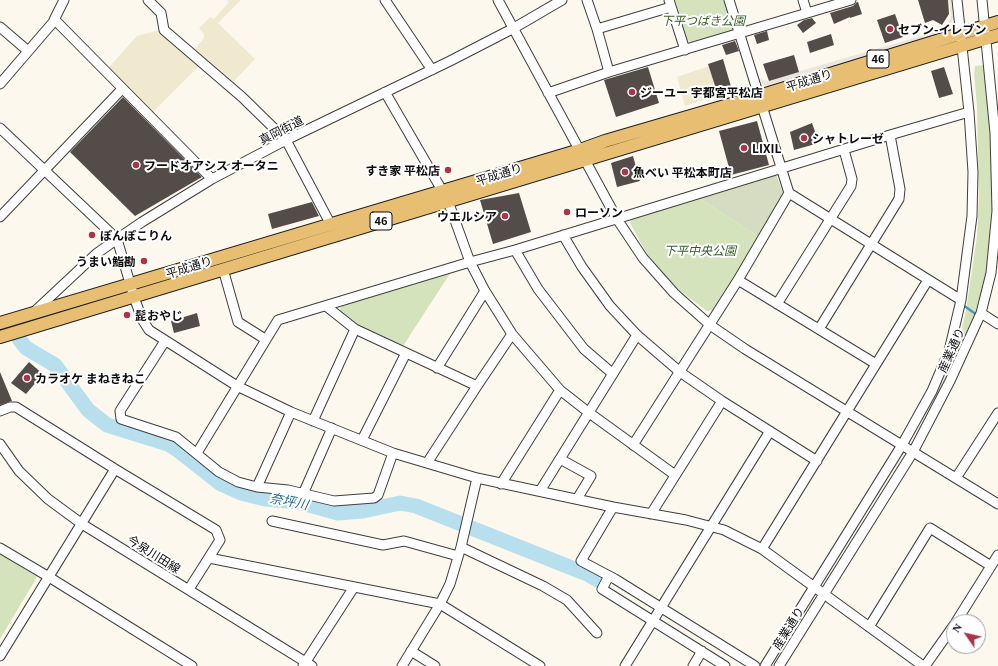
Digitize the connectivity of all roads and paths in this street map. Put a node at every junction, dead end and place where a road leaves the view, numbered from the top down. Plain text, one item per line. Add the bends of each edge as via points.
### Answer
1 (64, 0) edge
2 (148, 0) edge
3 (385, 0) edge
4 (498, 0) edge
5 (562, 0) edge
6 (587, 0) edge
7 (730, 0) edge
8 (803, 0) edge
9 (851, 0) edge
10 (958, 0) edge
11 (982, 0) edge
12 (670, 4) edge
13 (807, 13) junction
14 (54, 20) junction
15 (998, 22) edge
16 (0, 27) edge
17 (514, 28) junction
18 (597, 29) junction
19 (961, 33) junction
20 (985, 33) junction
21 (740, 34) junction
22 (998, 35) edge
23 (962, 46) junction
24 (685, 50) junction
25 (28, 51) junction
26 (432, 70) junction
27 (609, 72) junction
28 (0, 84) edge
29 (122, 89) junction
30 (385, 92) junction
31 (548, 93) junction
32 (760, 101) junction
33 (995, 101) edge
34 (969, 112) junction
35 (0, 128) edge
36 (890, 135) junction
37 (286, 140) junction
38 (844, 150) junction
39 (582, 155) junction
40 (781, 169) junction
41 (44, 170) junction
42 (212, 179) junction
43 (789, 194) junction
44 (445, 196) junction
45 (0, 217) edge
46 (617, 219) junction
47 (830, 219) junction
48 (331, 225) junction
49 (563, 235) junction
50 (117, 239) junction
51 (871, 244) junction
52 (515, 250) junction
53 (470, 262) junction
54 (223, 269) junction
55 (738, 280) junction
56 (928, 280) junction
57 (130, 285) junction
58 (485, 291) junction
59 (134, 297) junction
60 (961, 300) junction
61 (777, 304) junction
62 (326, 306) junction
63 (981, 313) junction
64 (31, 314) junction
65 (0, 324) edge
66 (998, 324) edge
67 (710, 325) junction
68 (355, 329) junction
69 (819, 329) junction
70 (512, 334) junction
71 (637, 335) junction
72 (0, 337) edge
73 (265, 339) junction
74 (165, 341) junction
75 (406, 353) junction
76 (876, 364) junction
77 (437, 368) junction
78 (680, 372) junction
79 (613, 374) junction
80 (237, 386) junction
81 (477, 386) junction
82 (560, 390) junction
83 (722, 401) junction
84 (0, 411) edge
85 (291, 412) junction
86 (588, 412) junction
87 (847, 412) junction
88 (998, 413) edge
89 (313, 421) junction
90 (332, 428) junction
91 (770, 432) junction
92 (362, 440) junction
93 (0, 444) edge
94 (633, 445) junction
95 (902, 445) junction
96 (913, 452) junction
97 (197, 453) junction
98 (393, 453) junction
99 (560, 459) junction
100 (817, 461) junction
101 (427, 463) junction
102 (116, 469) junction
103 (675, 475) junction
104 (477, 478) junction
105 (956, 478) junction
106 (501, 484) junction
107 (257, 487) junction
108 (540, 491) junction
109 (303, 494) junction
110 (577, 499) junction
111 (998, 504) edge
112 (612, 507) junction
113 (651, 514) junction
114 (272, 521) dead end
115 (82, 524) junction
116 (712, 526) junction
117 (0, 548) edge
118 (762, 549) junction
119 (459, 552) junction
120 (998, 555) edge
121 (209, 558) junction
122 (991, 566) junction
123 (608, 576) junction
124 (49, 577) junction
125 (815, 587) junction
126 (354, 588) junction
127 (189, 589) junction
128 (824, 593) junction
129 (440, 604) junction
130 (661, 608) junction
131 (961, 614) edge
132 (654, 620) junction
133 (869, 627) junction
134 (597, 633) dead end
135 (946, 636) edge
136 (411, 651) junction
137 (702, 651) junction
138 (0, 656) edge
139 (307, 665) edge
140 (192, 666) edge
141 (402, 666) edge
142 (435, 666) edge
143 (540, 666) edge
144 (625, 666) edge
145 (693, 666) edge
146 (725, 666) edge
147 (755, 666) edge
148 (766, 666) edge
149 (779, 666) edge
150 (924, 666) edge

1 - 14 street
2 - 37 street via 161,13 164,30
3 - 26 street
4 - 17 street
5 - 17 street, 真岡街道
6 - 18 street
7 - 21 street
8 - 13 street
9 - 13 street
10 - 19 street, 産業通り
11 - 20 street, 産業通り
12 - 18 street
12 - 24 street
13 - 21 street
14 - 25 street
14 - 29 street
15 - 20 main road, 平成通り / 46
16 - 25 street
17 - 26 street, 真岡街道
17 - 31 street
18 - 27 street
19 - 20 main road, 平成通り / 46
19 - 23 street, 産業通り
19 - 32 main road, 平成通り / 46
20 - 22 main road, 平成通り / 46
20 - 23 main road, 平成通り / 46
20 - 33 street, 産業通り
21 - 24 street
21 - 32 street
23 - 32 main road, 平成通り / 46
23 - 34 street, 産業通り
24 - 27 street
25 - 28 street
26 - 30 street, 真岡街道
27 - 31 street
29 - 41 street
29 - 42 street
30 - 37 street, 真岡街道
30 - 44 street
31 - 39 street
32 - 39 main road, 平成通り / 46
32 - 40 street
33 - 63 street, 産業通り via 997,211 991,273
34 - 36 street
34 - 60 street, 産業通り via 973,172 972,216
35 - 41 street
36 - 38 street
36 - 51 street via 900,189 899,199
37 - 42 street, 真岡街道
37 - 48 street
38 - 40 street
38 - 47 street via 852,179 851,186
39 - 44 main road, 平成通り / 46
39 - 46 street
40 - 43 street
40 - 46 street
41 - 45 street
41 - 50 street
42 - 50 street, 真岡街道
43 - 47 street
43 - 55 street
44 - 48 main road, 平成通り / 46
44 - 53 street
44 - 54 main road, 平成通り / 46
46 - 49 street
46 - 67 street via 643,258 674,292
47 - 51 street
47 - 61 street
48 - 57 main road, 平成通り / 46
49 - 52 street
49 - 71 street via 610,306
50 - 57 street
50 - 64 street, 真岡街道 via 96,254
51 - 56 street
51 - 69 street
52 - 53 street
52 - 79 street via 538,289 584,349
53 - 58 street
53 - 62 street
54 - 59 main road, 平成通り / 46
54 - 73 street via 238,322
55 - 61 street
55 - 67 street
56 - 60 street
56 - 76 street
57 - 59 street
57 - 64 main road, 平成通り / 46
58 - 70 street
58 - 77 street
59 - 72 main road, 平成通り / 46
59 - 74 street via 149,330
60 - 95 street, 産業通り via 949,351 932,391
61 - 69 street
62 - 68 street
62 - 73 street via 278,320
63 - 66 street
63 - 96 street, 産業通り via 950,382
64 - 65 main road, 平成通り / 46
67 - 78 street
67 - 87 street via 744,349
68 - 75 street
68 - 89 street
69 - 76 street
70 - 81 street
70 - 82 street
71 - 78 street
71 - 79 street
73 - 80 street
74 - 80 street
74 - 97 street via 120,411 121,419 176,437
75 - 77 street
75 - 92 street
76 - 87 street
77 - 81 street
78 - 83 street
78 - 94 street
79 - 86 street
80 - 85 street
80 - 97 street
81 - 101 street
82 - 86 street
82 - 106 street
83 - 91 street
83 - 103 street
84 - 102 street via 16,407
85 - 89 street
85 - 107 street
86 - 94 street
86 - 99 street
87 - 95 street
87 - 100 street
88 - 105 street
89 - 90 street
90 - 92 street
90 - 109 street
91 - 100 street
91 - 116 street
92 - 98 street
93 - 115 street, 今泉川田線 via 20,471 42,493
94 - 103 street
95 - 96 street
95 - 125 street, 産業通り
96 - 105 street
96 - 128 street, 産業通り
97 - 107 street via 220,472 238,482
98 - 101 street
98 - 109 street via 378,495 374,498 334,501
99 - 108 street
99 - 110 street via 591,476
100 - 118 street
101 - 104 street
102 - 115 street
102 - 121 street via 216,530 220,540
103 - 113 street
104 - 106 street
104 - 119 street
105 - 111 street
106 - 108 street
107 - 109 street
108 - 110 street
110 - 112 street
112 - 113 street
112 - 123 street via 581,561
113 - 116 street
114 - 119 street via 383,545 404,542
115 - 124 street
115 - 127 street, 今泉川田線
116 - 118 street
116 - 130 street
117 - 124 street
118 - 125 street
119 - 129 street via 450,584
119 - 134 street via 543,586 567,600
120 - 122 street
121 - 126 street
121 - 127 street
122 - 131 street
122 - 133 street via 930,528
123 - 130 street
123 - 132 street via 602,588
124 - 138 street
124 - 140 street
125 - 128 street
125 - 148 street, 産業通り
126 - 129 street
126 - 139 street
127 - 139 street, 今泉川田線
128 - 133 street
128 - 149 street, 産業通り
129 - 136 street
129 - 143 street
130 - 132 street
130 - 147 street
132 - 137 street
132 - 144 street
133 - 150 street
135 - 150 street
136 - 141 street
136 - 142 street
137 - 145 street
137 - 146 street

